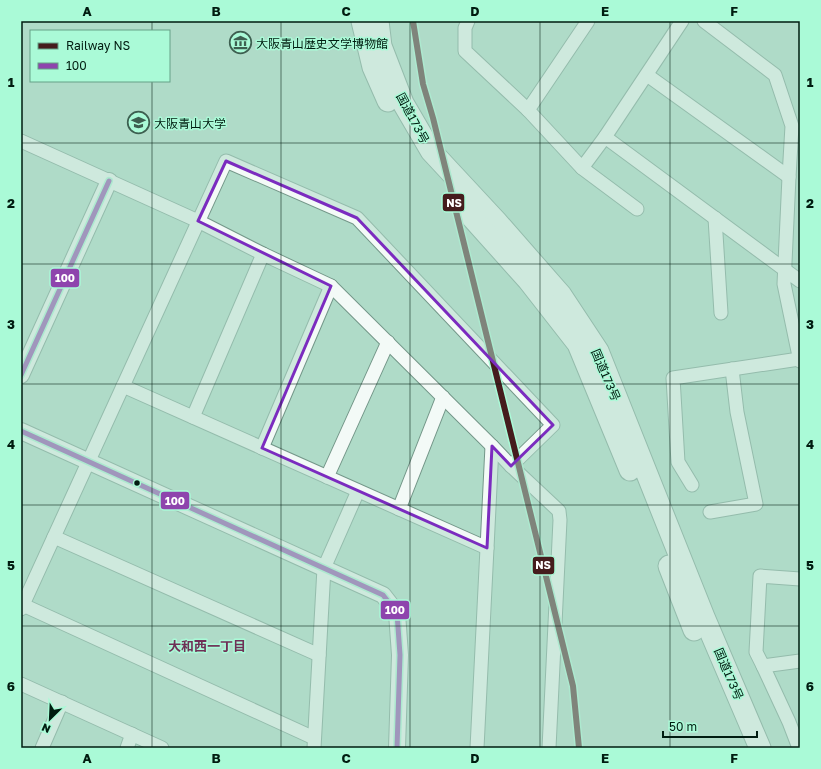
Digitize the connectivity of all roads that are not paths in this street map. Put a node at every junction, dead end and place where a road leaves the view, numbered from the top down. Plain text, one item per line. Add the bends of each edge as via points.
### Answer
1 (362, 21) edge
2 (378, 21) edge
3 (468, 21) edge
4 (588, 21) edge
5 (682, 21) edge
6 (704, 21) edge
7 (646, 75) junction
8 (528, 110) junction
9 (796, 124) edge
10 (605, 137) junction
11 (22, 143) edge
12 (582, 168) junction
13 (789, 177) junction
14 (109, 181) junction
15 (637, 209) dead end
16 (715, 218) junction
17 (198, 221) junction
18 (262, 254) junction
19 (784, 269) junction
20 (800, 282) edge
21 (331, 286) junction
22 (720, 313) dead end
23 (388, 342) junction
24 (800, 360) edge
25 (732, 369) junction
26 (21, 374) edge
27 (123, 386) junction
28 (444, 397) junction
29 (193, 417) junction
30 (21, 431) edge
31 (492, 446) junction
32 (262, 448) junction
33 (88, 462) junction
34 (512, 466) junction
35 (327, 477) junction
36 (692, 485) dead end
37 (358, 491) junction
38 (399, 509) junction
39 (710, 512) dead end
40 (54, 537) junction
41 (487, 548) junction
42 (324, 568) junction
43 (800, 579) edge
44 (22, 607) edge
45 (319, 655) junction
46 (800, 661) edge
47 (763, 666) junction
48 (21, 684) edge
49 (62, 702) junction
50 (132, 734) junction
51 (314, 743) edge
52 (42, 748) edge
53 (127, 748) edge
54 (162, 748) edge
55 (397, 748) edge
56 (478, 748) edge
57 (549, 748) edge
58 (745, 748) edge
59 (760, 748) edge
60 (799, 748) edge

1 - 58 highway, 国道173号 via 373,67 403,132 431,172 528,280 578,344 682,602
2 - 59 highway, 国道173号 via 381,46 403,103 431,151 561,295 598,351 704,617
3 - 8 street via 465,28 465,51
4 - 8 street
5 - 7 street
6 - 9 street via 775,75
7 - 10 street
7 - 13 street
8 - 12 street
9 - 13 street
10 - 12 street
10 - 16 street
11 - 14 street
12 - 15 street
13 - 19 street
14 - 17 street
14 - 26 street
16 - 19 street
16 - 22 street
17 - 18 street
17 - 27 street
17 - 34 street via 226,160 357,218 553,425
18 - 21 street
18 - 29 street
19 - 20 street
19 - 24 street via 784,284
21 - 23 street
21 - 32 street
23 - 28 street
23 - 35 street
24 - 25 street
25 - 36 street via 672,378 678,462
25 - 39 street via 737,412 756,504
27 - 29 street
27 - 33 street
28 - 31 street
28 - 38 street
29 - 32 street
30 - 33 street
31 - 34 street
31 - 41 street
32 - 35 street
33 - 40 street
33 - 42 street
34 - 57 street via 559,511
35 - 37 street
37 - 38 street
37 - 42 street
38 - 41 street
40 - 44 street
40 - 45 street
41 - 56 street
42 - 45 street
42 - 55 street via 383,595 398,613 400,655
43 - 47 street via 760,576 756,652
44 - 51 street
45 - 51 street
46 - 47 street
47 - 60 street
48 - 49 street
49 - 50 street
49 - 52 street
50 - 53 street
50 - 54 street

